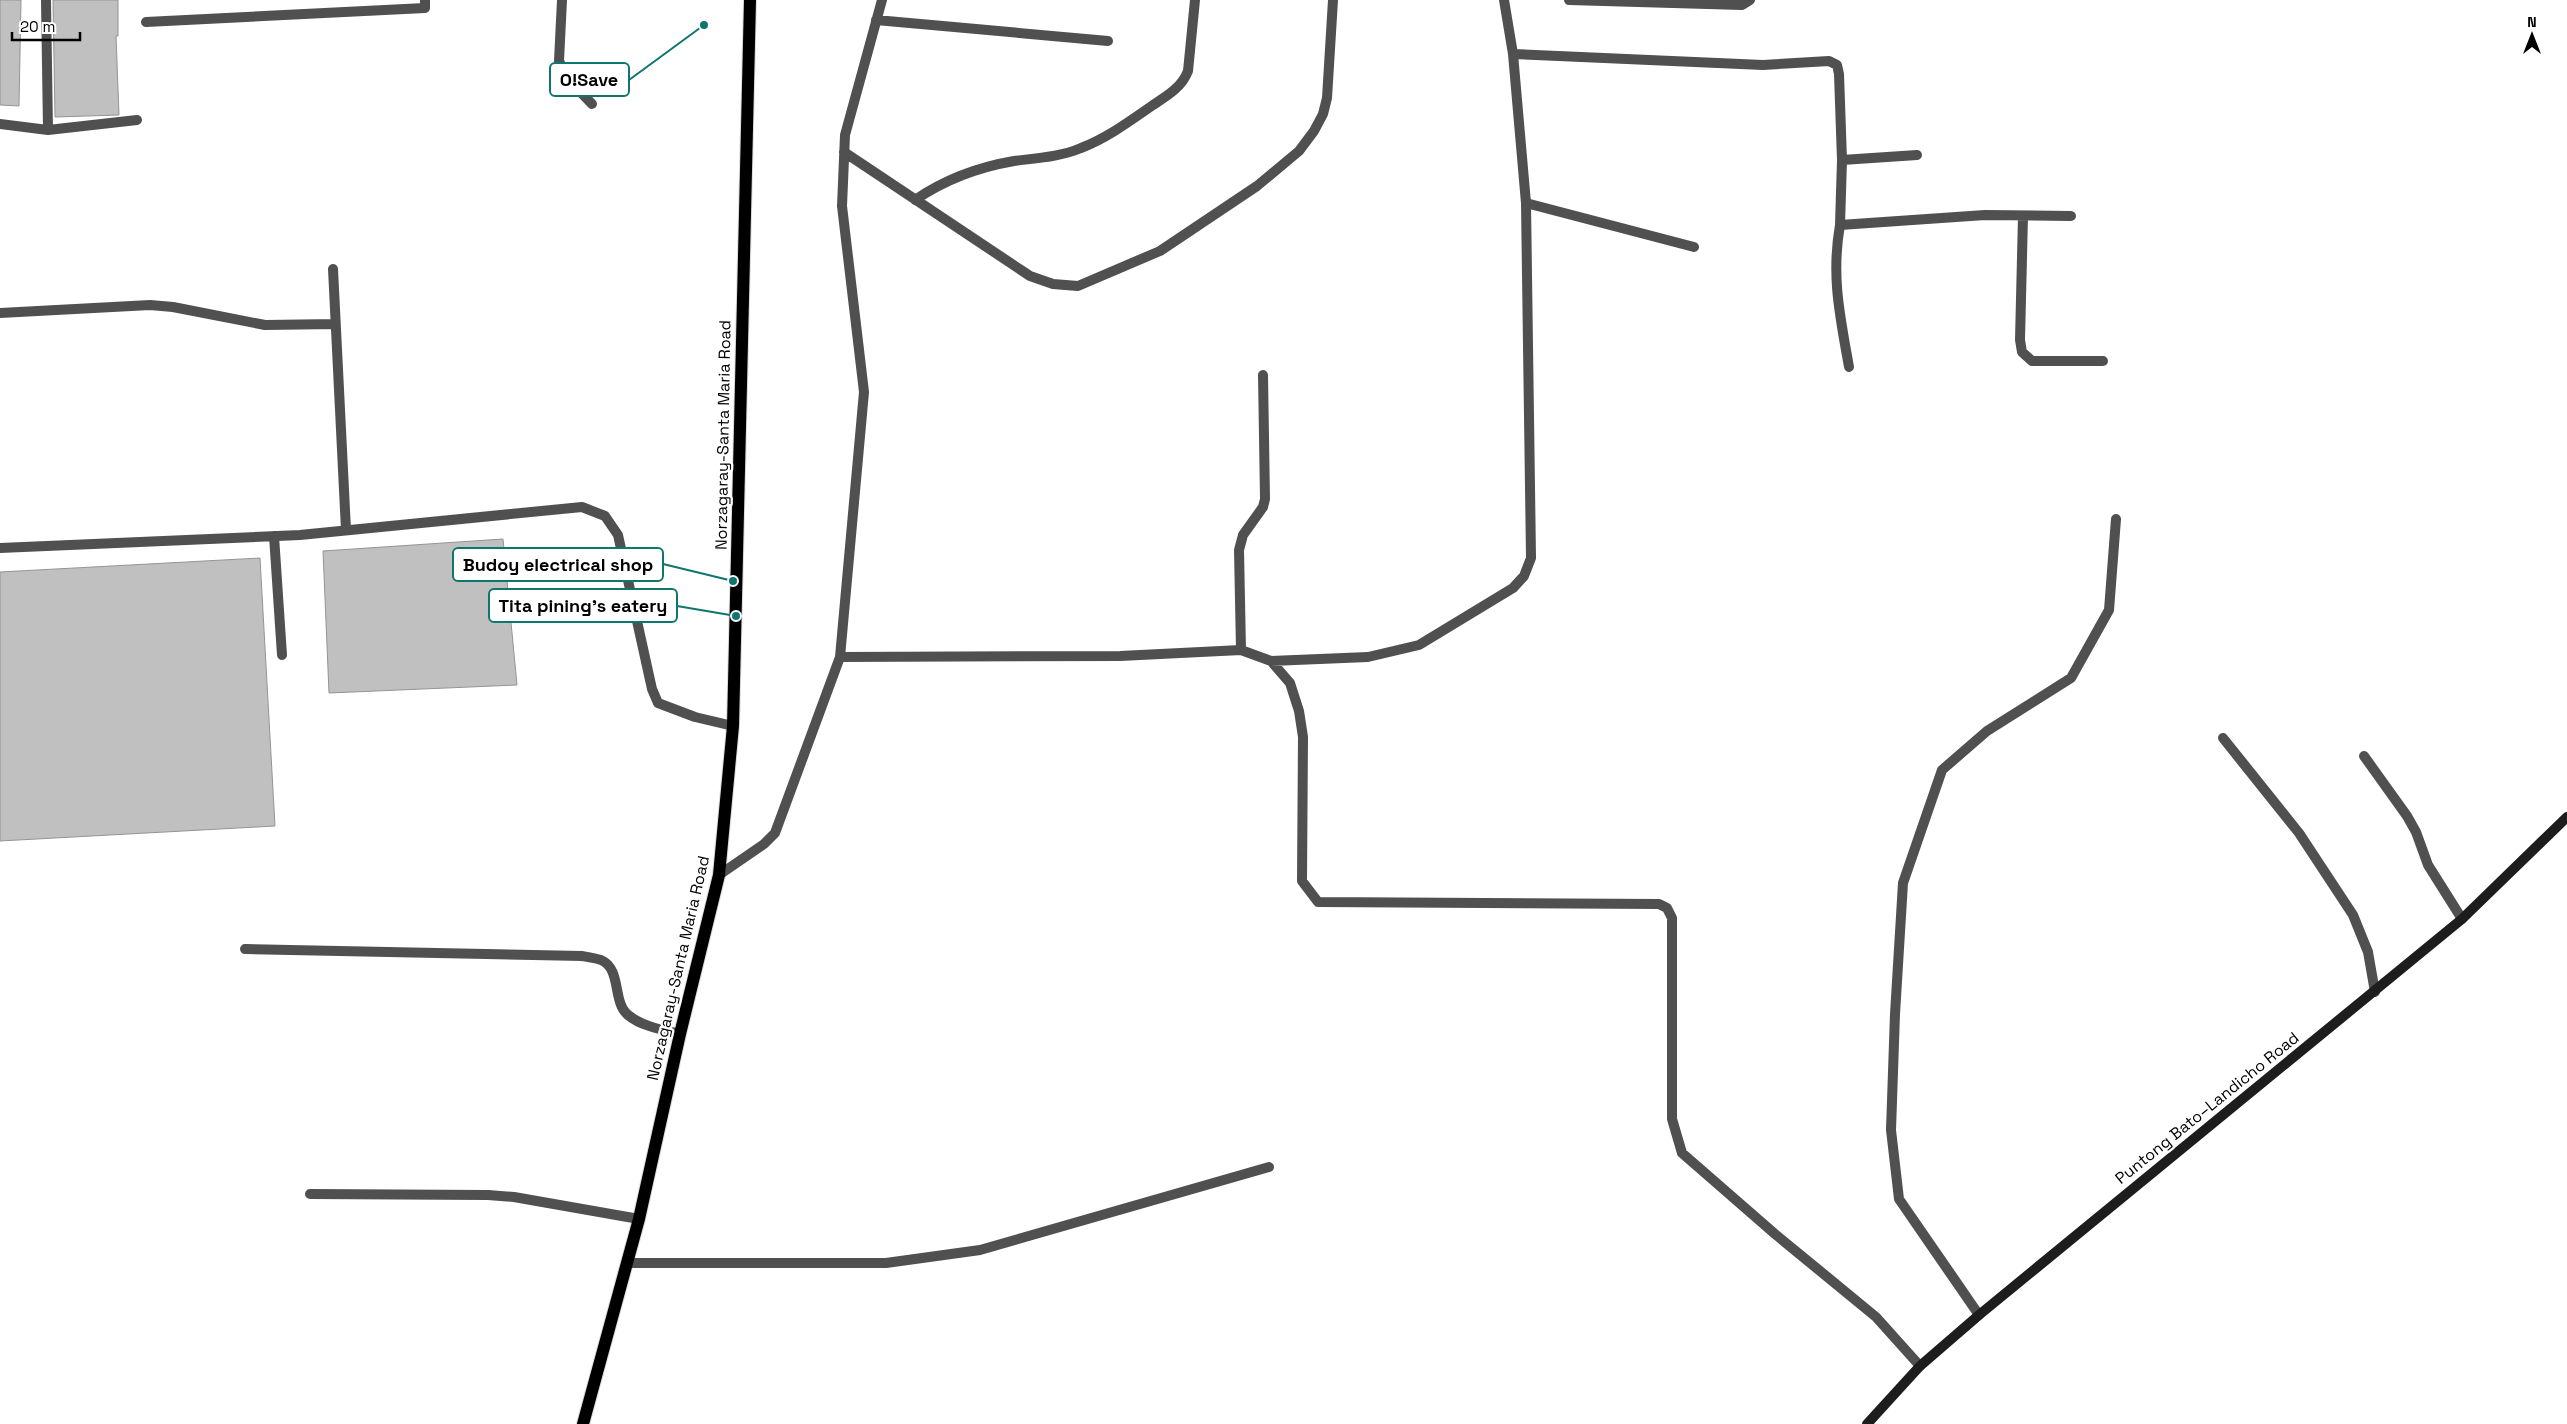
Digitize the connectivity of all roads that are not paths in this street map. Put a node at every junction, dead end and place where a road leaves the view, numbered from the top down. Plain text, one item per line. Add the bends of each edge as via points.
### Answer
1 (46, 0) edge
2 (425, 0) edge
3 (562, 0) edge
4 (750, 0) edge
5 (882, 0) edge
6 (1195, 0) edge
7 (1333, 0) edge
8 (1504, 0) edge
9 (1569, 0) edge
10 (1750, 0) edge
11 (876, 20) junction
12 (146, 22) dead end
13 (1108, 41) dead end
14 (1513, 54) junction
15 (592, 104) dead end
16 (137, 120) dead end
17 (0, 124) edge
18 (48, 130) junction
19 (844, 152) junction
20 (1917, 155) dead end
21 (1842, 160) junction
22 (915, 200) junction
23 (1526, 203) junction
24 (2023, 216) junction
25 (2071, 216) dead end
26 (1840, 224) junction
27 (1694, 247) dead end
28 (333, 269) dead end
29 (0, 313) edge
30 (335, 324) junction
31 (2103, 360) dead end
32 (1849, 366) dead end
33 (1264, 376) dead end
34 (2116, 519) dead end
35 (346, 530) junction
36 (274, 536) junction
37 (0, 548) edge
38 (1241, 650) junction
39 (282, 655) dead end
40 (840, 657) junction
41 (1271, 661) junction
42 (732, 726) junction
43 (2223, 738) dead end
44 (2364, 756) dead end
45 (2567, 817) edge
46 (719, 875) junction
47 (2462, 919) junction
48 (244, 948) dead end
49 (2375, 992) junction
50 (680, 1034) junction
51 (1268, 1168) dead end
52 (310, 1194) dead end
53 (639, 1219) junction
54 (627, 1263) junction
55 (1979, 1315) junction
56 (1920, 1366) junction
57 (583, 1424) edge
58 (1867, 1424) edge

1 - 18 street
2 - 12 street via 425,8
3 - 15 street via 559,61 567,78
4 - 42 main road, Norzagaray-Santa Maria Road
5 - 11 street
6 - 22 street via 1188,71 1185,80 1173,91 1120,128 1081,148 1061,155 1013,161 954,179 937,185
7 - 22 street via 1327,98 1314,131 1299,151 1257,186 1160,251 1078,286 1053,284 1030,276
8 - 14 street
9 - 10 street via 1742,5
11 - 13 street
11 - 19 street via 845,135
14 - 21 street via 1763,65 1829,60 1836,65 1839,74
14 - 23 street
16 - 18 street
17 - 18 street
19 - 22 street
19 - 40 street via 844,238 864,392
20 - 21 street
21 - 26 street
23 - 27 street
23 - 41 street via 1531,558 1524,576 1514,588 1419,645 1368,657
24 - 25 street
24 - 26 street via 1985,215
24 - 31 street via 2022,352 2032,361
26 - 32 street via 1835,281
28 - 30 street
29 - 30 street via 150,305 264,325
30 - 35 street
33 - 38 street via 1263,507 1243,535 1239,550
34 - 55 street via 2109,610 2070,678 1987,731 1942,770 1903,883 1891,1130 1899,1199
35 - 36 street
35 - 42 street via 582,507 605,516 618,535 652,689 658,703
36 - 37 street
36 - 39 street
38 - 40 street via 1120,656
38 - 41 street
40 - 46 street via 775,833
41 - 56 street via 1290,682 1299,711 1303,737 1302,881 1307,891 1318,902 1659,904 1667,908 1672,918 1672,1118 1682,1152 1876,1317
42 - 46 main road, Norzagaray-Santa Maria Road
43 - 49 street via 2299,834 2353,914 2368,952
44 - 47 street via 2407,816 2428,865
45 - 47 main road, Puntong Bato–Landicho Road
46 - 50 main road, Norzagaray-Santa Maria Road
47 - 49 main road, Puntong Bato–Landicho Road
48 - 50 street via 582,956 603,961 611,969 620,1005 628,1016
49 - 55 main road, Puntong Bato–Landicho Road
50 - 53 main road, Norzagaray-Santa Maria Road
51 - 54 street via 980,1250 886,1264
52 - 53 street via 488,1195
53 - 54 main road, Norzagaray-Santa Maria Road
54 - 57 main road, Norzagaray-Santa Maria Road
55 - 56 main road, Puntong Bato–Landicho Road
56 - 58 main road, Puntong Bato–Landicho Road

